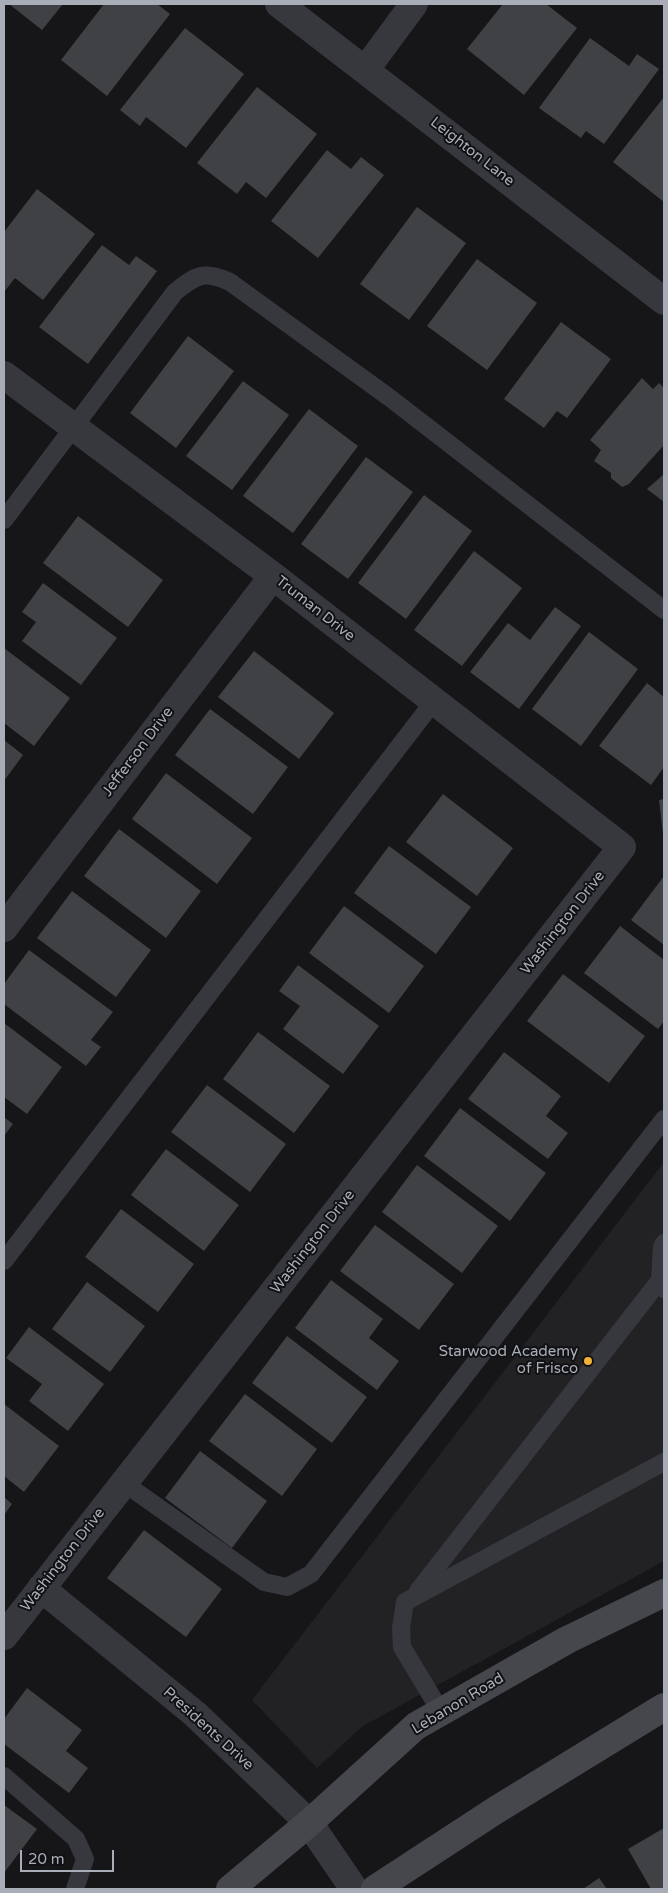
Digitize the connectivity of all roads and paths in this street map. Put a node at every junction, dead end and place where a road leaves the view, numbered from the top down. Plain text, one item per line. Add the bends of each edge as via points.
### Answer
1 (279, 4) edge
2 (414, 4) edge
3 (366, 69) junction
4 (664, 301) edge
5 (4, 376) edge
6 (73, 428) junction
7 (4, 520) edge
8 (272, 576) junction
9 (664, 610) edge
10 (434, 700) junction
11 (622, 847) joint
12 (4, 928) edge
13 (664, 1119) edge
14 (664, 1243) edge
15 (4, 1261) edge
16 (662, 1284) edge
17 (664, 1462) edge
18 (124, 1483) junction
19 (41, 1588) junction
20 (664, 1593) edge
21 (414, 1597) junction
22 (4, 1636) edge
23 (664, 1707) edge
24 (441, 1712) junction
25 (4, 1776) edge
26 (309, 1824) junction
27 (75, 1889) edge
28 (230, 1889) edge
29 (354, 1889) edge
30 (375, 1889) edge

1 - 3 street, Leighton Lane
2 - 3 street
3 - 4 street, Leighton Lane
5 - 6 street, Truman Drive
6 - 7 lane
6 - 8 street, Truman Drive
6 - 9 lane via 175,292 195,276 214,275 230,282 390,398
8 - 10 street, Truman Drive
8 - 12 street, Jefferson Drive
10 - 11 street, Truman Drive
10 - 15 lane
11 - 18 street, Washington Drive
13 - 18 lane via 311,1574 287,1587 264,1582
14 - 16 lane
16 - 21 lane
17 - 21 lane
18 - 19 street, Washington Drive
19 - 22 street, Washington Drive
19 - 26 street, Presidents Drive via 195,1714
20 - 24 main road, Lebanon Road via 566,1640
21 - 24 lane via 405,1602 402,1647
23 - 30 main road
24 - 26 main road, Lebanon Road via 416,1726
25 - 27 lane via 76,1839 85,1859
26 - 28 main road, Lebanon Road
26 - 29 street, Presidents Drive

